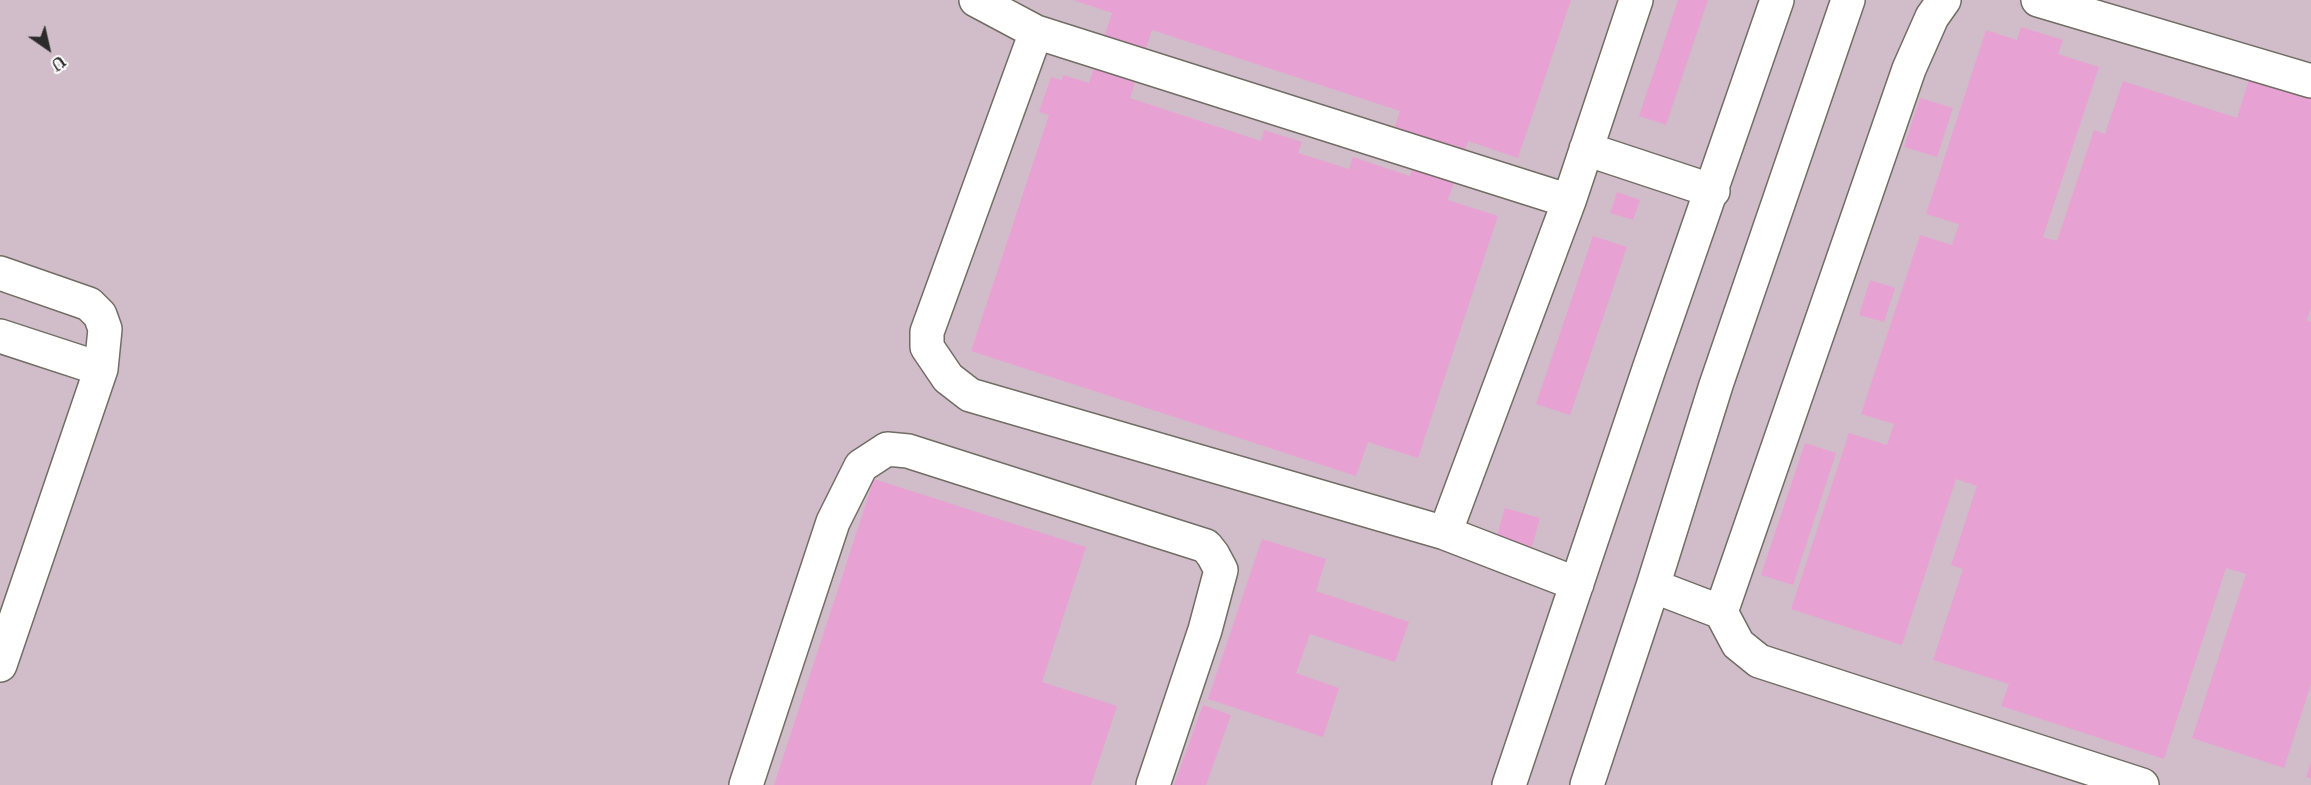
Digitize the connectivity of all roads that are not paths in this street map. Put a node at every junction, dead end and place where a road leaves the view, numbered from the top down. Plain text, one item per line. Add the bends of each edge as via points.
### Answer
1 (976, 0) edge
2 (1636, 0) edge
3 (1777, 0) edge
4 (1848, 0) edge
5 (1944, 0) edge
6 (2038, 0) edge
7 (1035, 32) junction
8 (2311, 81) edge
9 (1586, 149) junction
10 (1713, 191) junction
11 (1569, 201) junction
12 (0, 273) edge
13 (0, 336) edge
14 (101, 369) junction
15 (1444, 533) junction
16 (1577, 584) junction
17 (1653, 586) junction
18 (1721, 612) junction
19 (0, 665) edge
20 (746, 785) edge
21 (1153, 785) edge
22 (1509, 785) edge
23 (1587, 785) edge
24 (2142, 785) edge

1 - 7 street
2 - 9 street
3 - 10 street
4 - 17 street via 1716,385
5 - 18 street via 1932,16 1909,69
6 - 8 street
7 - 11 street
7 - 15 street via 927,332 927,347 940,370 970,395
9 - 10 street
9 - 11 street
10 - 16 street
11 - 15 street
12 - 14 street via 89,304 100,315 105,329
13 - 14 street
14 - 19 street
15 - 16 street
16 - 22 street
17 - 18 street
17 - 23 street
18 - 24 street via 1738,644 1759,661
20 - 21 street via 833,522 861,466 887,449 908,451 1206,546 1221,570

